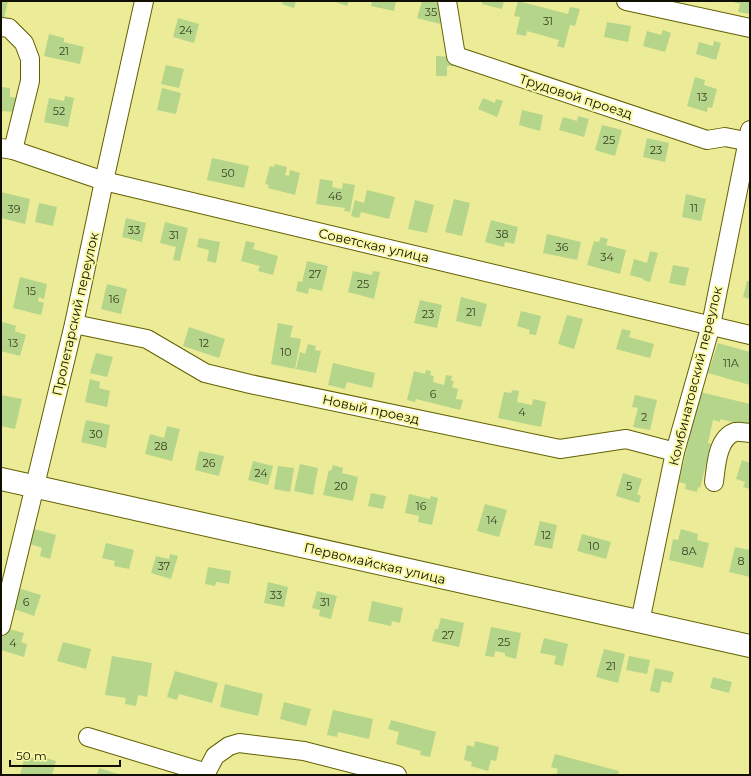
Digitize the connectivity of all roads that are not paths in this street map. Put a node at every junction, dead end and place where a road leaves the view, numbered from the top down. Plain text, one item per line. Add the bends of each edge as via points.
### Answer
1 (144, 1) edge
2 (448, 1) edge
3 (626, 1) edge
4 (1, 27) edge
5 (750, 28) edge
6 (749, 138) edge
7 (7, 149) edge
8 (104, 181) junction
9 (74, 324) junction
10 (711, 325) junction
11 (750, 335) edge
12 (750, 433) edge
13 (675, 452) junction
14 (1, 479) edge
15 (714, 482) dead end
16 (34, 486) junction
17 (640, 622) junction
18 (1, 626) edge
19 (750, 646) edge
20 (88, 737) dead end
21 (206, 774) edge
22 (397, 775) edge

1 - 8 street, Пролетарский переулок
2 - 6 street, Трудовой проезд via 456,56 707,140 725,137
3 - 5 street
4 - 7 street via 9,28 24,43 30,59 30,81
6 - 10 street, Комбинатовский переулок
7 - 8 street, Советская улица
8 - 9 street, Пролетарский переулок
8 - 10 street, Советская улица
9 - 13 street, Новый проезд via 147,339 205,373 250,384 560,449 626,439
9 - 16 street, Пролетарский переулок
10 - 11 street, Советская улица
10 - 13 street, Комбинатовский переулок
12 - 15 street via 736,432 722,443
13 - 17 street, Комбинатовский переулок
14 - 16 main road, Первомайская улица
16 - 17 main road, Первомайская улица
16 - 18 street, Пролетарский переулок
17 - 19 main road, Первомайская улица
20 - 21 street
21 - 22 street via 215,756 229,746 239,743 304,751

